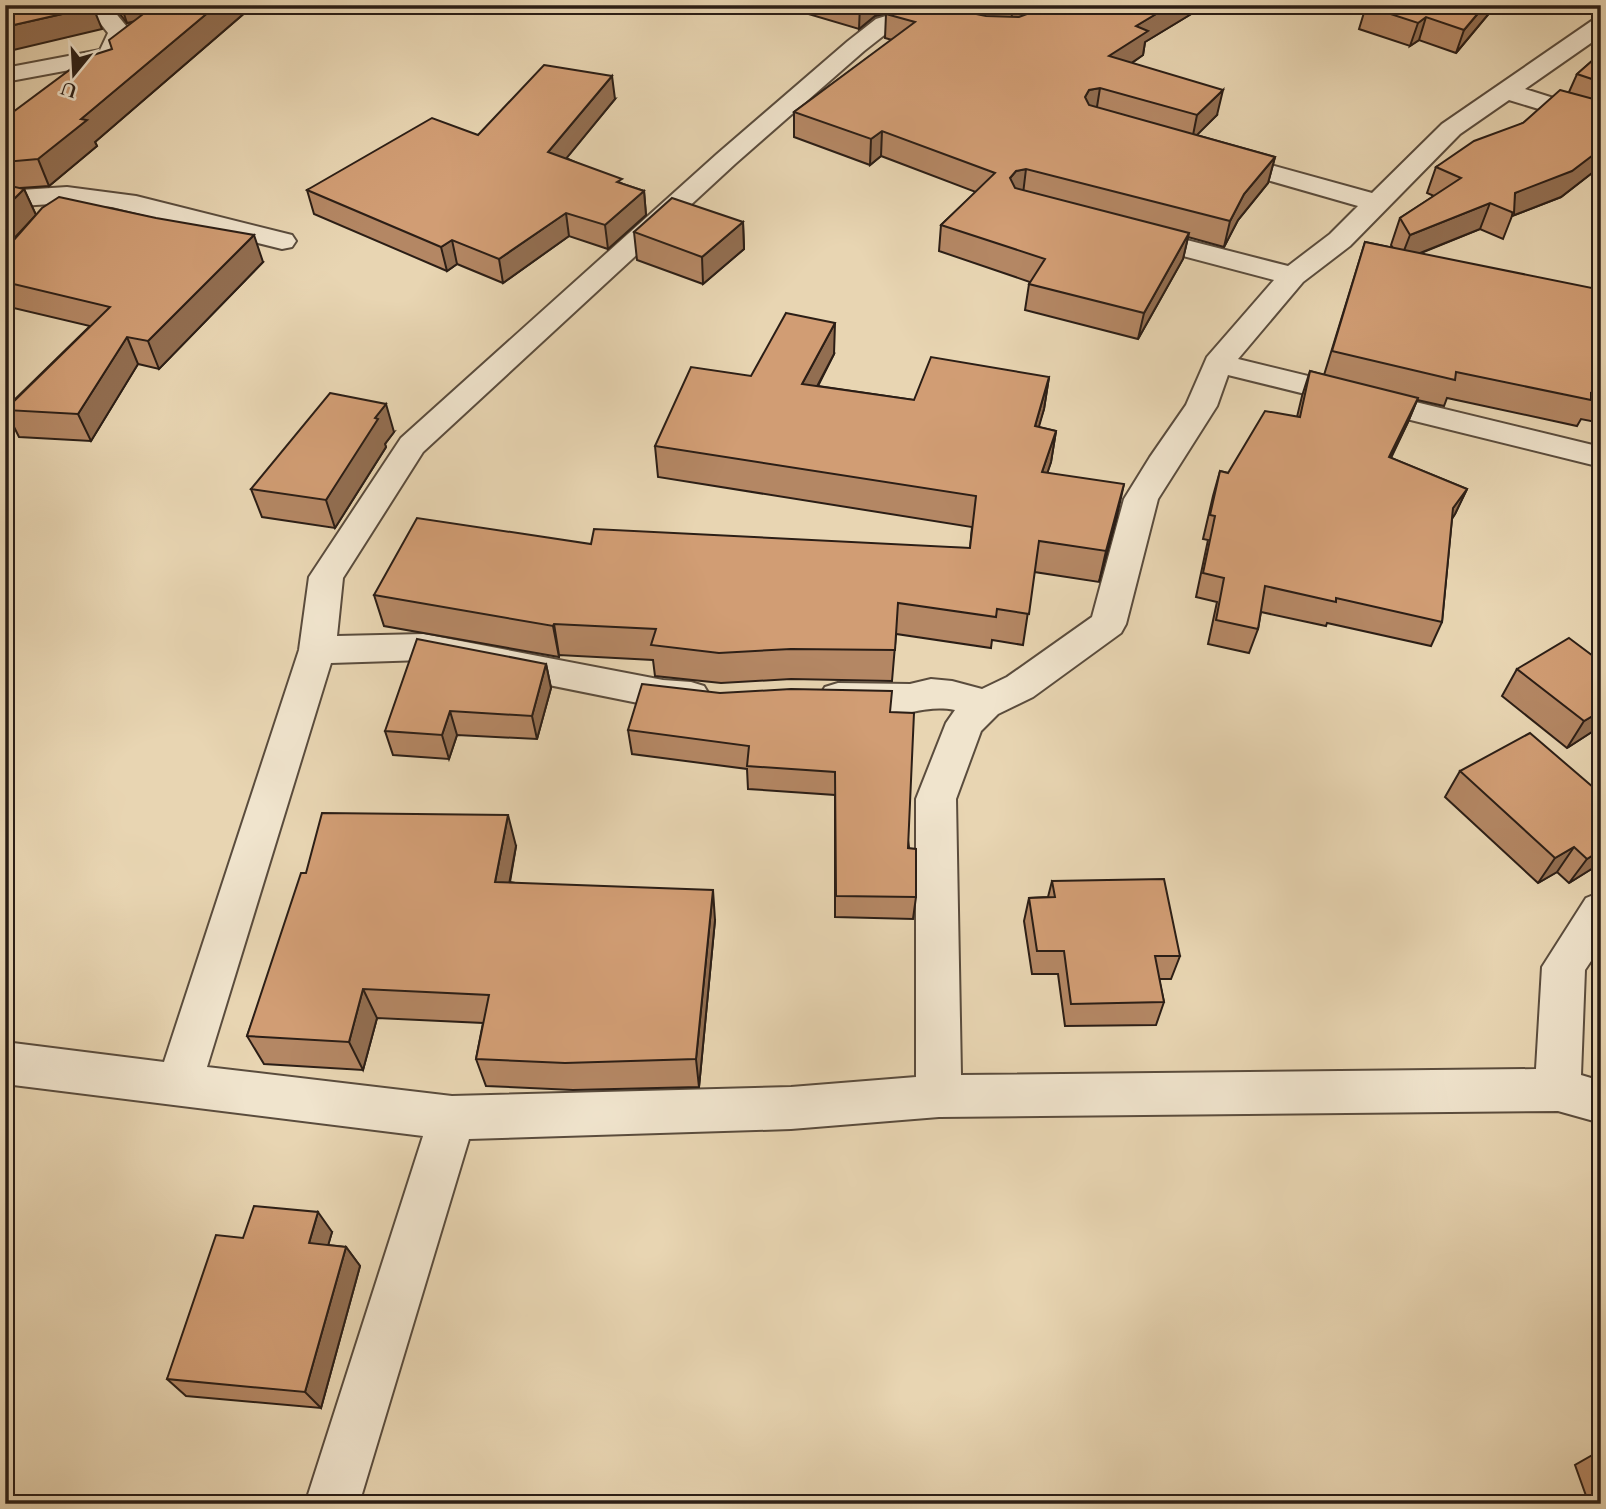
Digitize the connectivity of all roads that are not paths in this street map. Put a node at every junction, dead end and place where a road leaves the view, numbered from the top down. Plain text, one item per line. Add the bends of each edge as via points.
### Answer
1 (97, 5) edge
2 (1589, 5) edge
3 (1601, 10) edge
4 (1601, 25) edge
5 (962, 26) edge
6 (109, 55) junction
7 (5, 77) edge
8 (1506, 91) junction
9 (40, 107) junction
10 (1601, 121) edge
11 (5, 132) edge
12 (1202, 153) edge
13 (88, 196) junction
14 (5, 199) edge
15 (1376, 203) junction
16 (54, 219) edge
17 (1112, 229) edge
18 (282, 241) dead end
19 (1293, 276) junction
20 (1218, 363) junction
21 (1601, 457) edge
22 (317, 650) junction
23 (804, 696) edge
24 (721, 700) edge
25 (985, 704) junction
26 (1601, 910) edge
27 (5, 1063) edge
28 (179, 1085) junction
29 (1558, 1090) junction
30 (939, 1096) junction
31 (1601, 1102) edge
32 (452, 1118) junction
33 (332, 1504) edge

1 - 6 street via 120,33
2 - 3 street
4 - 8 street
5 - 22 street via 925,17 884,24 801,92 412,445 326,577
6 - 7 street
6 - 9 street
7 - 9 street
8 - 10 street
8 - 15 street via 1451,129
9 - 11 street
12 - 15 street
13 - 14 street
13 - 16 street
13 - 18 street
15 - 19 street via 1340,240
17 - 19 street
19 - 20 street
20 - 21 street
20 - 25 street via 1201,406 1141,499 1108,624 1020,687
22 - 24 street via 424,647 663,694
22 - 28 street
23 - 25 street via 910,698 931,694
25 - 30 street via 965,723 936,799
26 - 29 street via 1564,967
27 - 28 street
28 - 32 street
29 - 30 street
29 - 31 street
30 - 32 street via 791,1108
32 - 33 street

